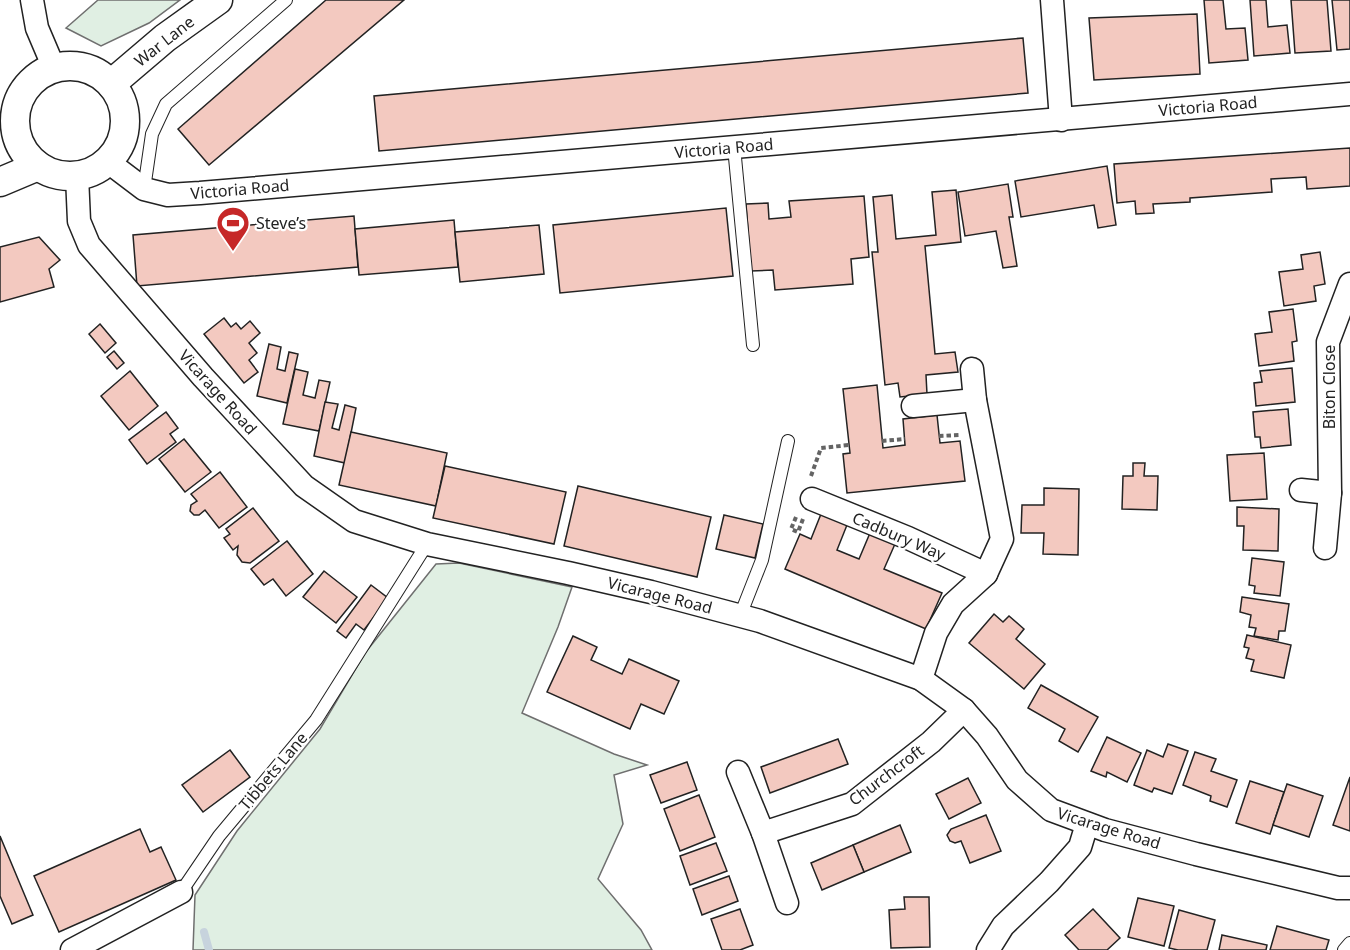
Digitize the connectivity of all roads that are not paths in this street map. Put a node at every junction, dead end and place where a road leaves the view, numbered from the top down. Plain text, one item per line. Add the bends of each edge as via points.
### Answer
1 (32, 0) edge
2 (286, 0) edge
3 (1052, 0) edge
4 (204, 4) edge
5 (54, 68) junction
6 (111, 84) junction
7 (1350, 94) edge
8 (7, 120) edge
9 (1061, 120) junction
10 (734, 147) junction
11 (107, 161) junction
12 (38, 166) junction
13 (77, 176) junction
14 (0, 182) edge
15 (144, 189) junction
16 (1350, 284) edge
17 (753, 345) dead end
18 (972, 369) dead end
19 (975, 400) junction
20 (913, 406) dead end
21 (788, 441) dead end
22 (1301, 490) dead end
23 (1329, 493) junction
24 (812, 499) dead end
25 (427, 544) junction
26 (1325, 548) dead end
27 (986, 574) junction
28 (740, 616) junction
29 (921, 679) junction
30 (964, 710) junction
31 (738, 772) dead end
32 (1087, 824) junction
33 (763, 834) junction
34 (1350, 888) edge
35 (181, 892) joint
36 (787, 903) dead end
37 (1350, 943) edge
38 (72, 950) edge
39 (988, 950) edge
40 (1344, 950) edge

1 - 5 street via 37,28
2 - 15 lane via 166,104 152,134
3 - 9 street
4 - 6 street, War Lane
5 - 6 street via 85,68
5 - 8 street via 27,86
6 - 11 street via 125,115 118,148
7 - 9 street, Victoria Road
8 - 12 street via 27,156
9 - 10 street, Victoria Road
10 - 15 street, Victoria Road via 200,193 168,195
10 - 17 lane
11 - 13 street
11 - 15 street, Victoria Road
12 - 13 street via 50,173
12 - 14 street
13 - 25 street, Vicarage Road via 79,221 89,245 304,486 354,521
16 - 23 street, Biton Close via 1328,342
18 - 19 street
19 - 20 street
19 - 27 street via 1002,539
21 - 28 lane via 762,560
22 - 23 street
23 - 26 street, Biton Close
24 - 27 street, Cadbury Way
25 - 28 street, Vicarage Road via 610,582
25 - 35 lane, Tibbets Lane via 316,720 219,836
27 - 29 street via 953,604 936,633
28 - 29 street, Vicarage Road
29 - 30 street, Vicarage Road
30 - 32 street, Vicarage Road via 1017,780 1051,810
30 - 33 street, Churchcroft via 852,804
31 - 33 street
32 - 34 street, Vicarage Road via 1208,857
32 - 39 street via 1080,847 1003,926
33 - 36 street
35 - 38 street, Tibbets Lane
37 - 40 lane

